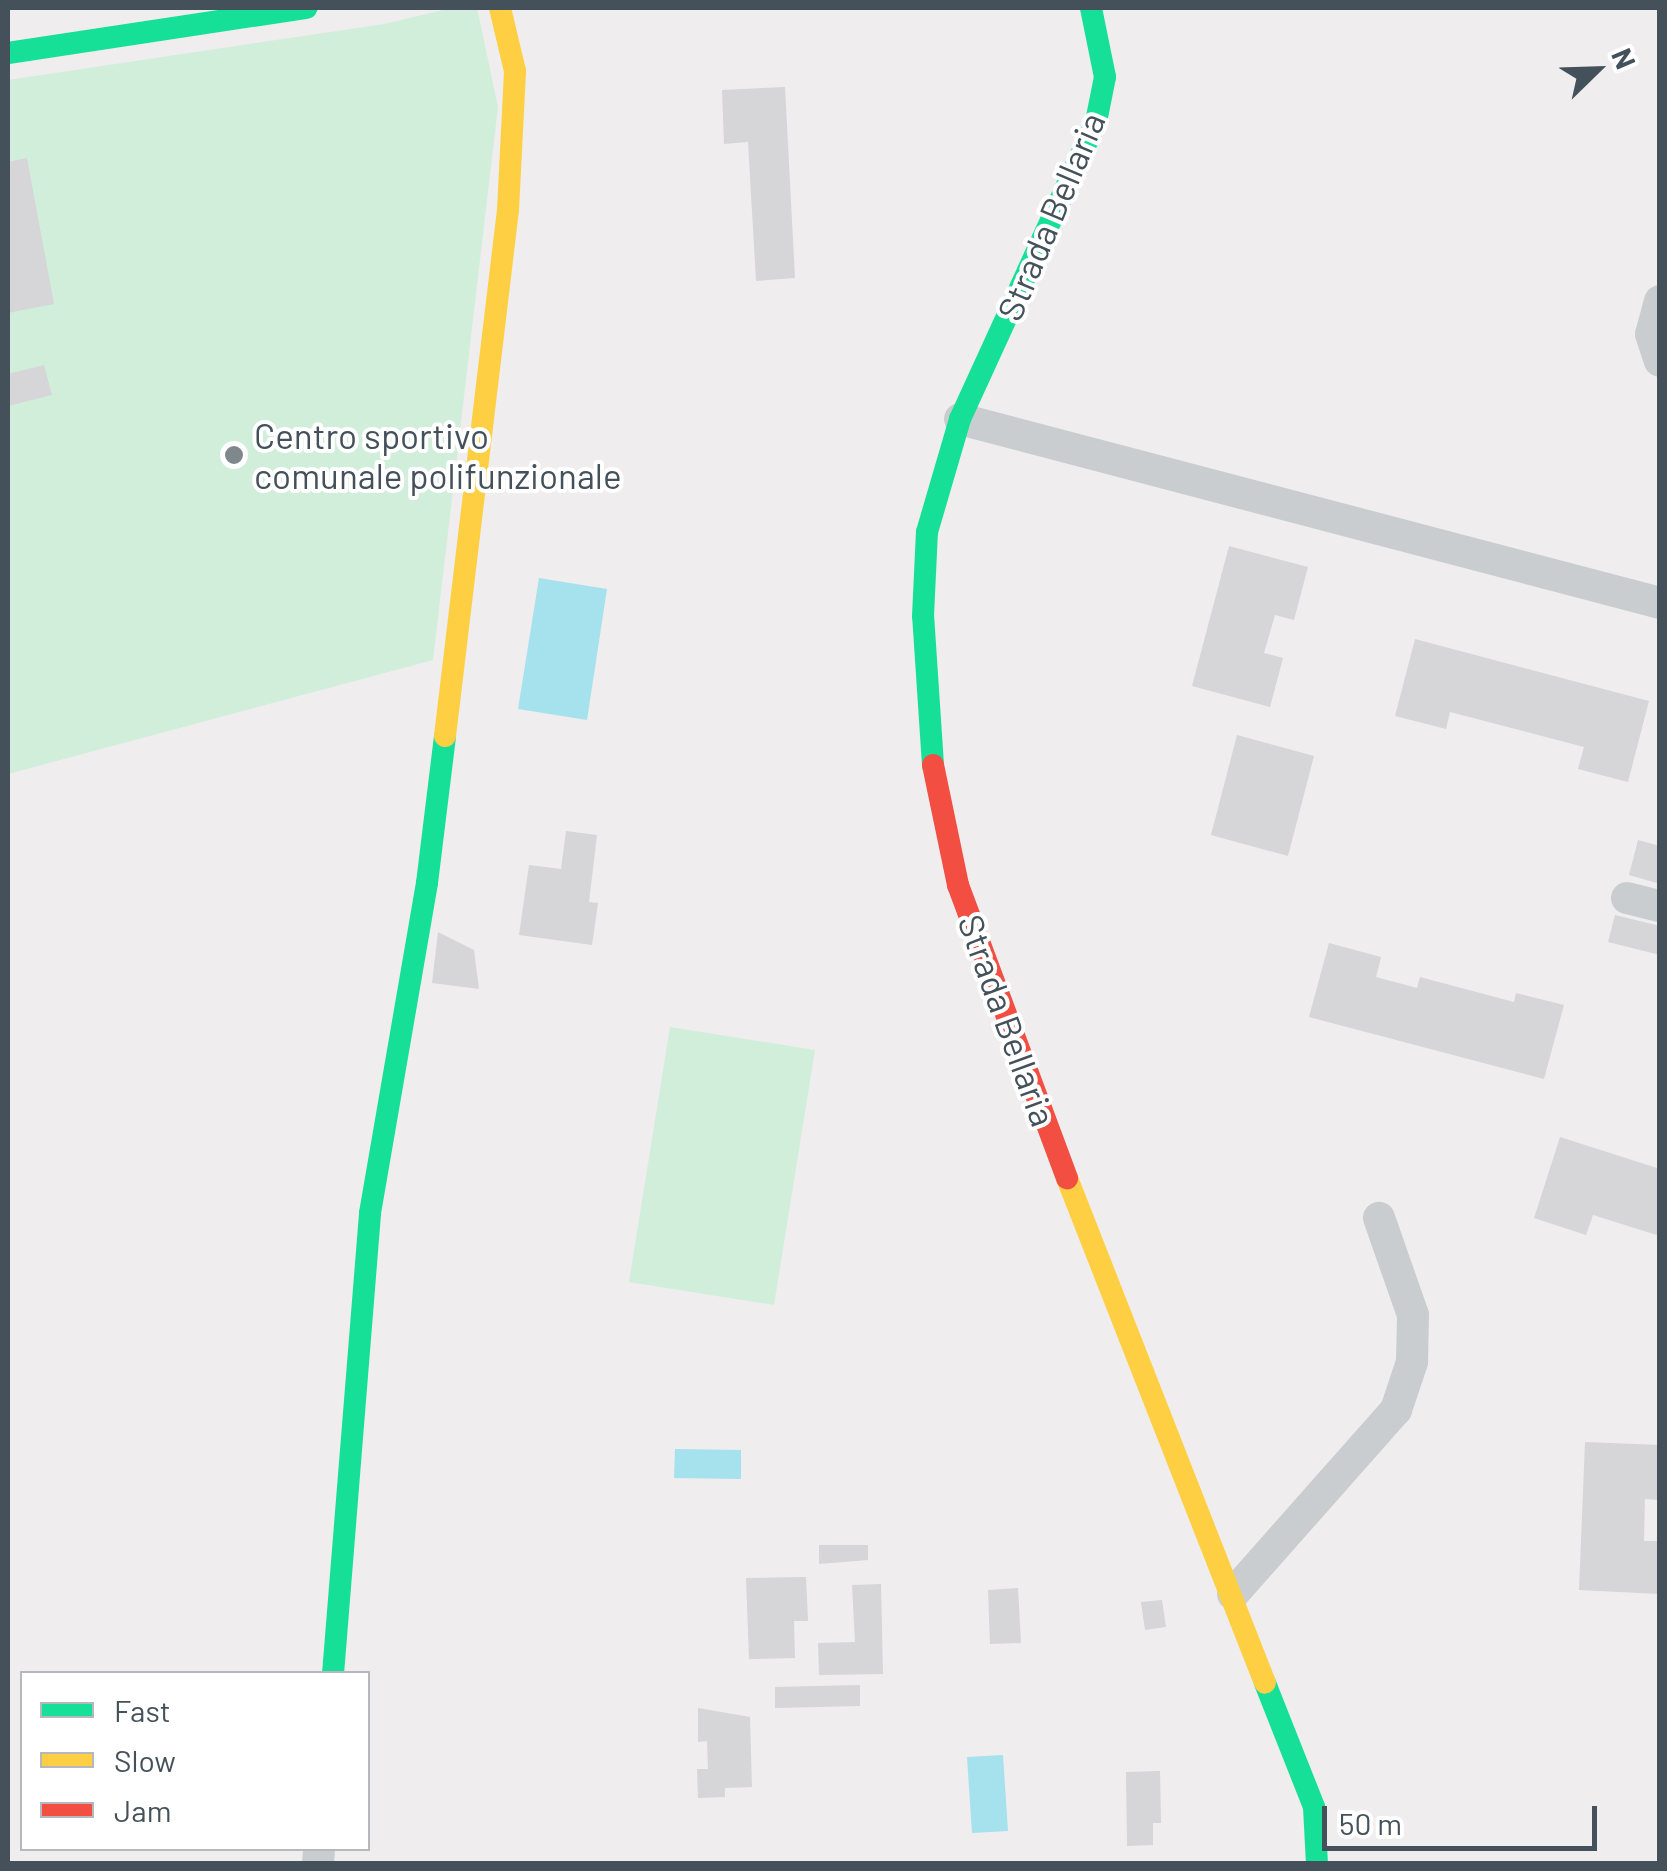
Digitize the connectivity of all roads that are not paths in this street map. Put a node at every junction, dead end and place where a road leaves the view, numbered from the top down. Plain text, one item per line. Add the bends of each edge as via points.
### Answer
1 (307, 8) edge
2 (500, 8) edge
3 (1092, 8) edge
4 (8, 52) edge
5 (1660, 302) edge
6 (1660, 361) edge
7 (960, 418) junction
8 (1660, 602) edge
9 (1626, 898) dead end
10 (1660, 906) edge
11 (1379, 1218) dead end
12 (1234, 1594) junction
13 (333, 1671) edge
14 (1317, 1864) edge

1 - 4 street
2 - 13 street via 516,71 508,210 427,884 370,1214
3 - 7 street, Strada Bellaria via 1105,77 1096,122
5 - 6 street via 1651,334
7 - 8 street
7 - 12 street, Strada Bellaria via 927,532 923,616 932,760 958,885 990,982
9 - 10 street
11 - 12 street via 1413,1316 1412,1362 1396,1410
12 - 14 street, Strada Bellaria via 1314,1807

